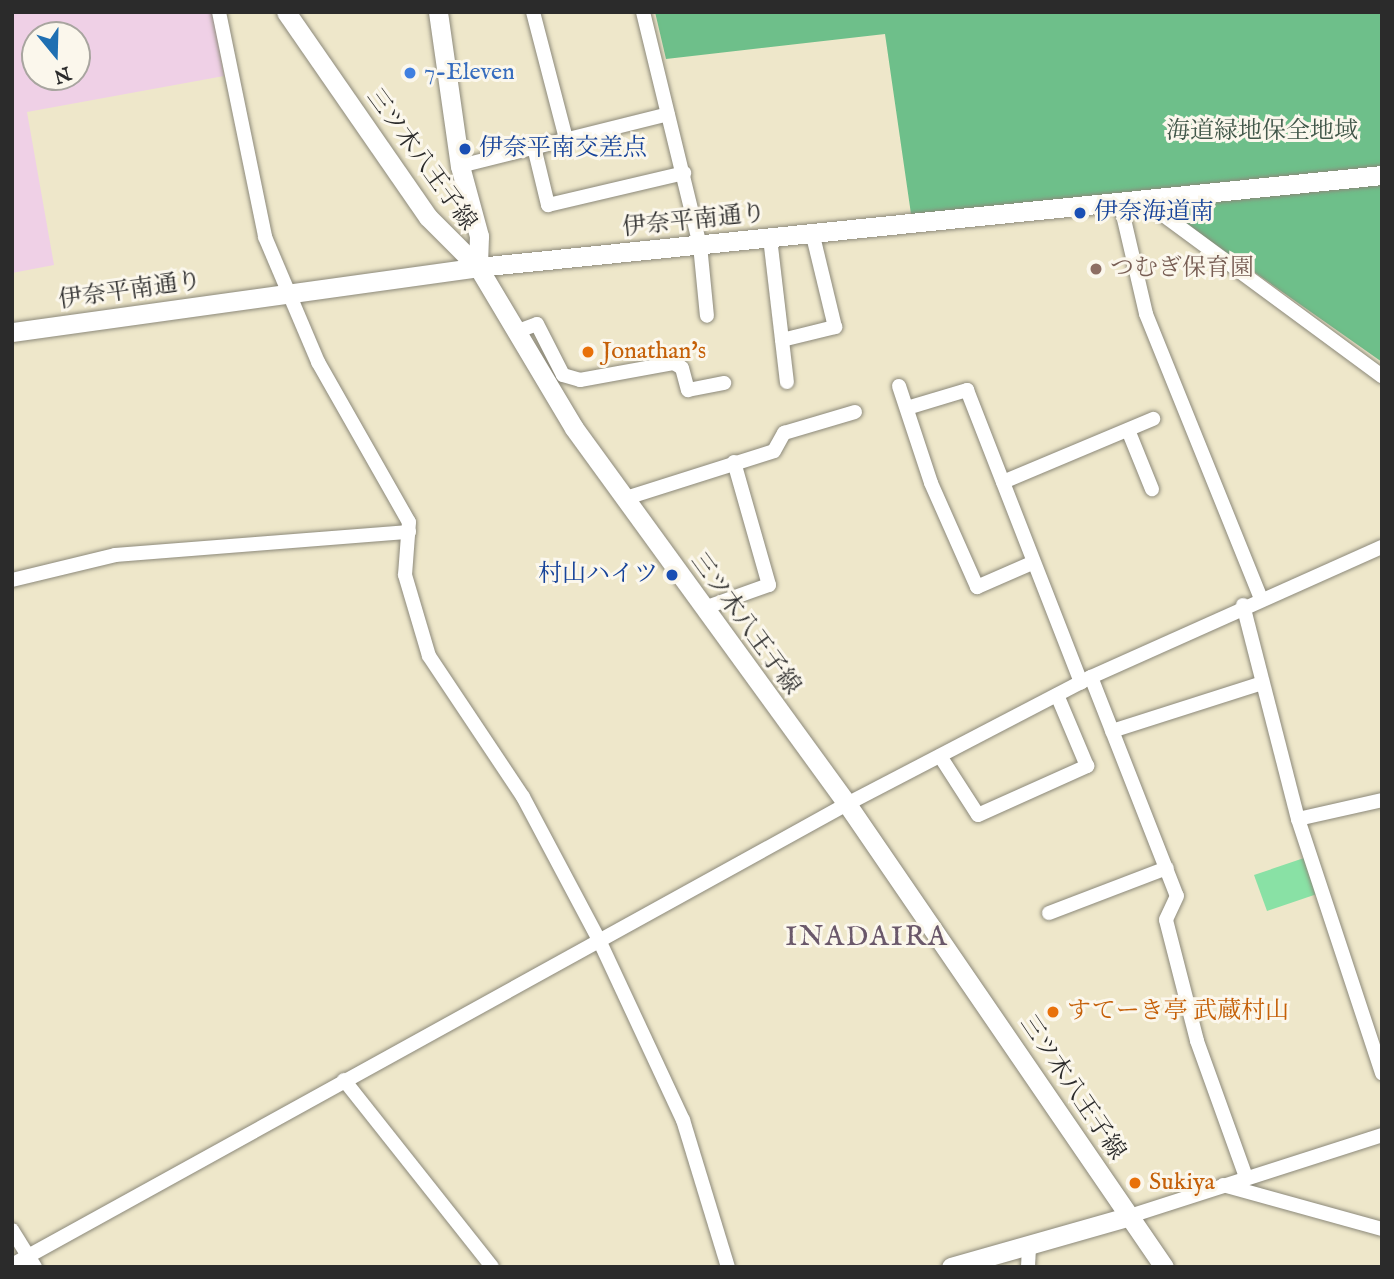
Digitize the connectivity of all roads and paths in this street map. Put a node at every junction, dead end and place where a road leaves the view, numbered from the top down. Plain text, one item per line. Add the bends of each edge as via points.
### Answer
1 (219, 12) edge
2 (286, 12) edge
3 (439, 12) edge
4 (533, 12) edge
5 (643, 12) edge
6 (667, 114) junction
7 (566, 139) junction
8 (534, 147) junction
9 (460, 166) junction
10 (684, 173) junction
11 (1382, 175) edge
12 (1143, 200) junction
13 (1120, 202) junction
14 (812, 232) junction
15 (770, 238) junction
16 (700, 245) junction
17 (478, 267) junction
18 (285, 295) junction
19 (707, 316) dead end
20 (518, 331) junction
21 (12, 332) edge
22 (782, 340) junction
23 (1382, 376) edge
24 (724, 383) dead end
25 (787, 383) dead end
26 (900, 386) dead end
27 (906, 408) junction
28 (855, 412) dead end
29 (1153, 419) dead end
30 (1128, 430) junction
31 (734, 461) junction
32 (1003, 482) junction
33 (1152, 489) dead end
34 (624, 499) junction
35 (409, 532) junction
36 (1382, 547) edge
37 (1032, 563) junction
38 (12, 580) edge
39 (1260, 596) junction
40 (1244, 605) junction
41 (704, 608) junction
42 (1086, 680) junction
43 (1262, 683) junction
44 (1057, 695) junction
45 (1112, 731) junction
46 (940, 756) junction
47 (1382, 800) edge
48 (847, 804) junction
49 (1298, 820) junction
50 (1167, 867) junction
51 (1049, 913) dead end
52 (599, 940) junction
53 (1382, 1073) edge
54 (344, 1080) junction
55 (1382, 1135) edge
56 (1246, 1177) junction
57 (1222, 1185) junction
58 (1130, 1216) junction
59 (1382, 1228) edge
60 (12, 1230) edge
61 (1029, 1245) junction
62 (32, 1262) edge
63 (12, 1265) edge
64 (492, 1267) edge
65 (729, 1267) edge
66 (951, 1267) edge
67 (1028, 1267) edge
68 (1164, 1267) edge

1 - 18 street via 265,237
2 - 17 street, 三ツ木八王子線 via 428,217
3 - 9 street
4 - 7 street
5 - 6 street
6 - 7 street
6 - 10 street
7 - 8 street
8 - 9 street
8 - 10 street via 548,205
9 - 17 street via 479,236
10 - 16 street
11 - 12 street, 伊奈平南通り
12 - 13 street, 伊奈平南通り
12 - 23 street
13 - 14 street, 伊奈平南通り
13 - 39 street via 1146,314
14 - 15 street, 伊奈平南通り
14 - 22 street via 835,327
15 - 16 street, 伊奈平南通り
15 - 22 street
16 - 17 street, 伊奈平南通り
16 - 19 street
17 - 18 street, 伊奈平南通り
17 - 20 street, 三ツ木八王子線
18 - 21 street, 伊奈平南通り
18 - 35 street via 380,465
20 - 24 street via 537,324 563,375 580,380 674,363 682,369 688,390
20 - 34 street, 三ツ木八王子線
22 - 25 street
26 - 27 street
27 - 32 street via 967,390
27 - 37 street via 977,587
28 - 31 street via 784,433 774,451
29 - 30 street
30 - 32 street
30 - 33 street
31 - 34 street
31 - 41 street via 769,585
32 - 37 street
34 - 41 street, 三ツ木八王子線
35 - 38 street via 115,555
35 - 52 street via 405,575 429,656 523,797
36 - 39 street
37 - 42 street
39 - 40 street
40 - 42 street
40 - 43 street
41 - 48 street, 三ツ木八王子線
42 - 44 street
42 - 45 street
43 - 45 street
43 - 49 street
44 - 46 street
44 - 46 street via 1087,766 978,815
45 - 50 street
46 - 48 street
47 - 49 street
48 - 52 street
48 - 58 street, 三ツ木八王子線
49 - 53 street
50 - 51 street
50 - 56 street via 1177,896 1166,920 1197,1041
52 - 54 street
52 - 65 street via 682,1120
54 - 62 street
54 - 64 street
55 - 56 street
56 - 57 street
57 - 58 street
57 - 59 street
58 - 61 street
58 - 68 street, 三ツ木八王子線
60 - 62 street
61 - 66 street
61 - 67 street
62 - 63 street

